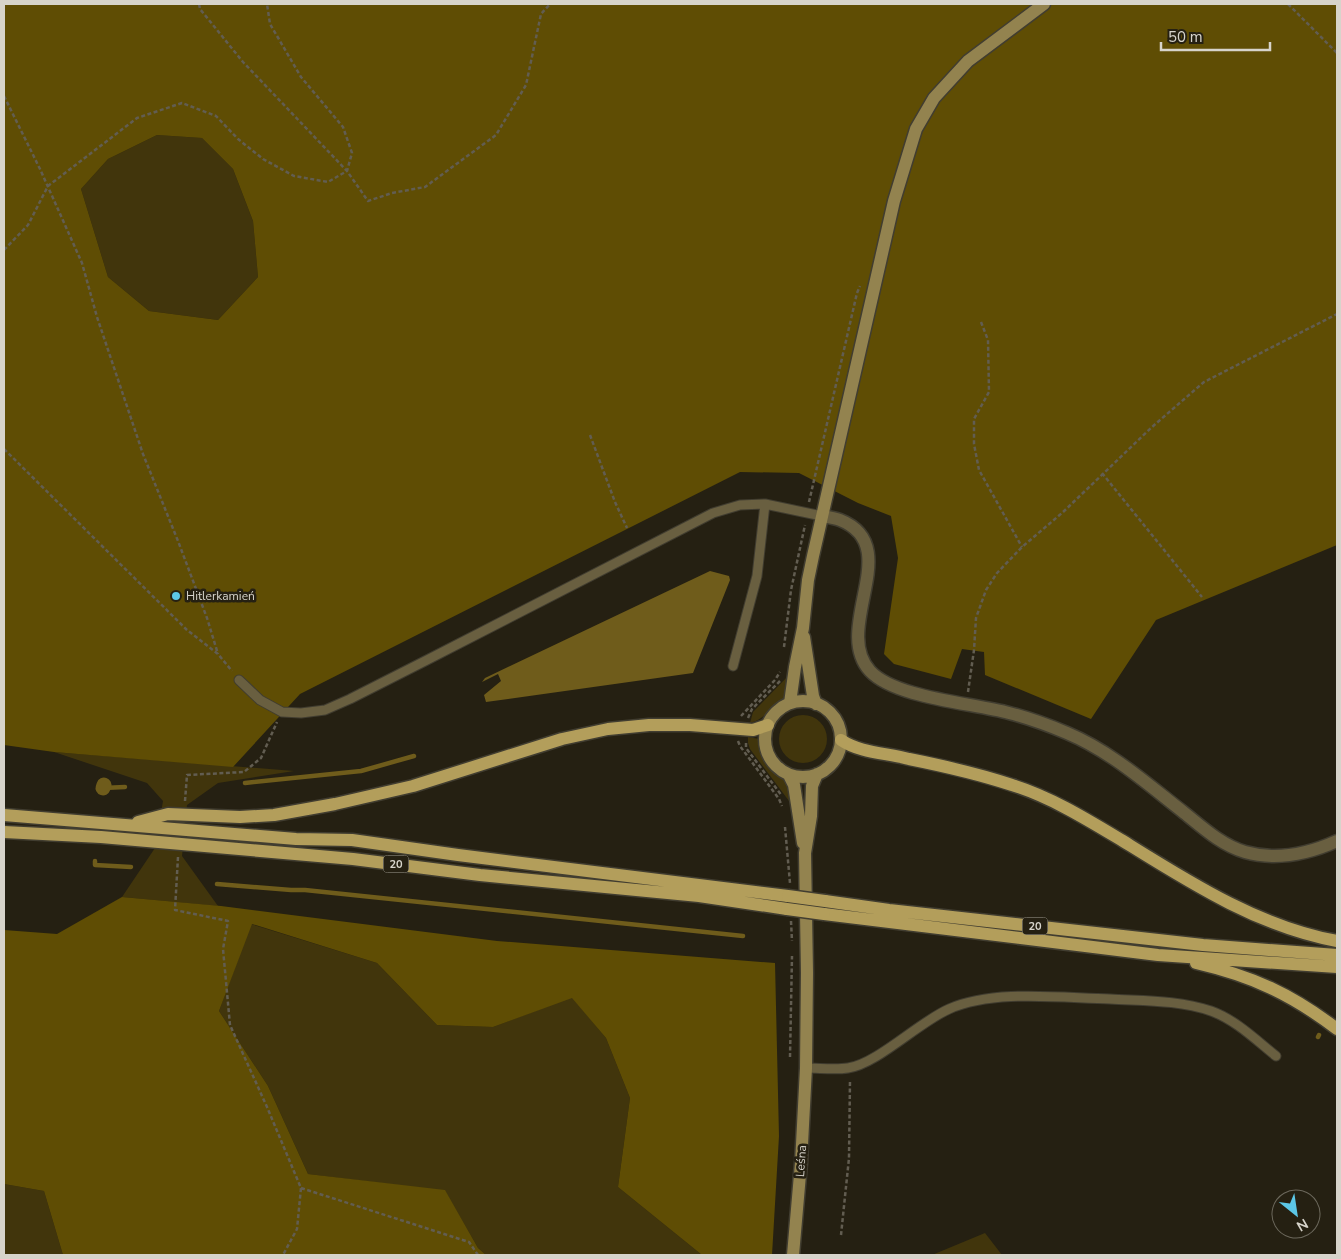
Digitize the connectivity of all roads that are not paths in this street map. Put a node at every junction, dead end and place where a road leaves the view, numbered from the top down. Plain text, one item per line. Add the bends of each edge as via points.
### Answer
1 (1044, 4) edge
2 (765, 504) junction
3 (822, 516) junction
4 (803, 628) junction
5 (733, 666) dead end
6 (239, 680) road end
7 (790, 703) junction
8 (816, 704) junction
9 (768, 725) junction
10 (841, 740) junction
11 (818, 774) junction
12 (789, 775) junction
13 (4, 815) edge
14 (128, 825) junction
15 (4, 832) edge
16 (1337, 841) edge
17 (805, 853) junction
18 (788, 902) junction
19 (1337, 941) edge
20 (1158, 955) junction
21 (1337, 955) edge
22 (1337, 967) edge
23 (1337, 1029) edge
24 (1276, 1056) dead end
25 (806, 1068) junction
26 (793, 1255) edge

1 - 3 street via 968,61 934,98 916,129 894,201
2 - 3 lane
2 - 5 lane via 757,576
2 - 6 lane via 740,505 712,512 325,710 301,714 282,712 260,700
3 - 4 street via 808,580
3 - 16 street via 853,527 866,546 869,571 857,626 859,652 869,670 893,687 1010,713 1067,733 1099,749 1217,839 1239,850 1268,856 1293,855
4 - 7 street
4 - 8 street
7 - 8 street via 806,701
7 - 9 street via 779,710
8 - 10 street via 835,720
9 - 12 street via 765,734 768,753 772,762
9 - 14 main road via 749,730 690,725 608,729 562,739 412,786 335,804 274,815 168,814
10 - 11 street via 836,757
10 - 19 main road via 870,751 1013,785 1057,804 1246,910 1286,927
11 - 12 street
11 - 17 street via 812,786
12 - 17 street via 794,785
13 - 14 main road, 20
14 - 18 main road, 20 via 296,839 352,840
15 - 18 main road, 20 via 353,859 480,875
17 - 25 street, Leśna
18 - 20 main road, 20, bridge via 824,914
18 - 21 main road, 20, bridge via 825,901 1203,945
20 - 22 main road, 20
20 - 23 main road via 1265,984 1313,1010
24 - 25 lane via 1229,1020 1196,1006 1146,1000 1019,997 973,1002 948,1009 857,1066
25 - 26 street, Leśna

